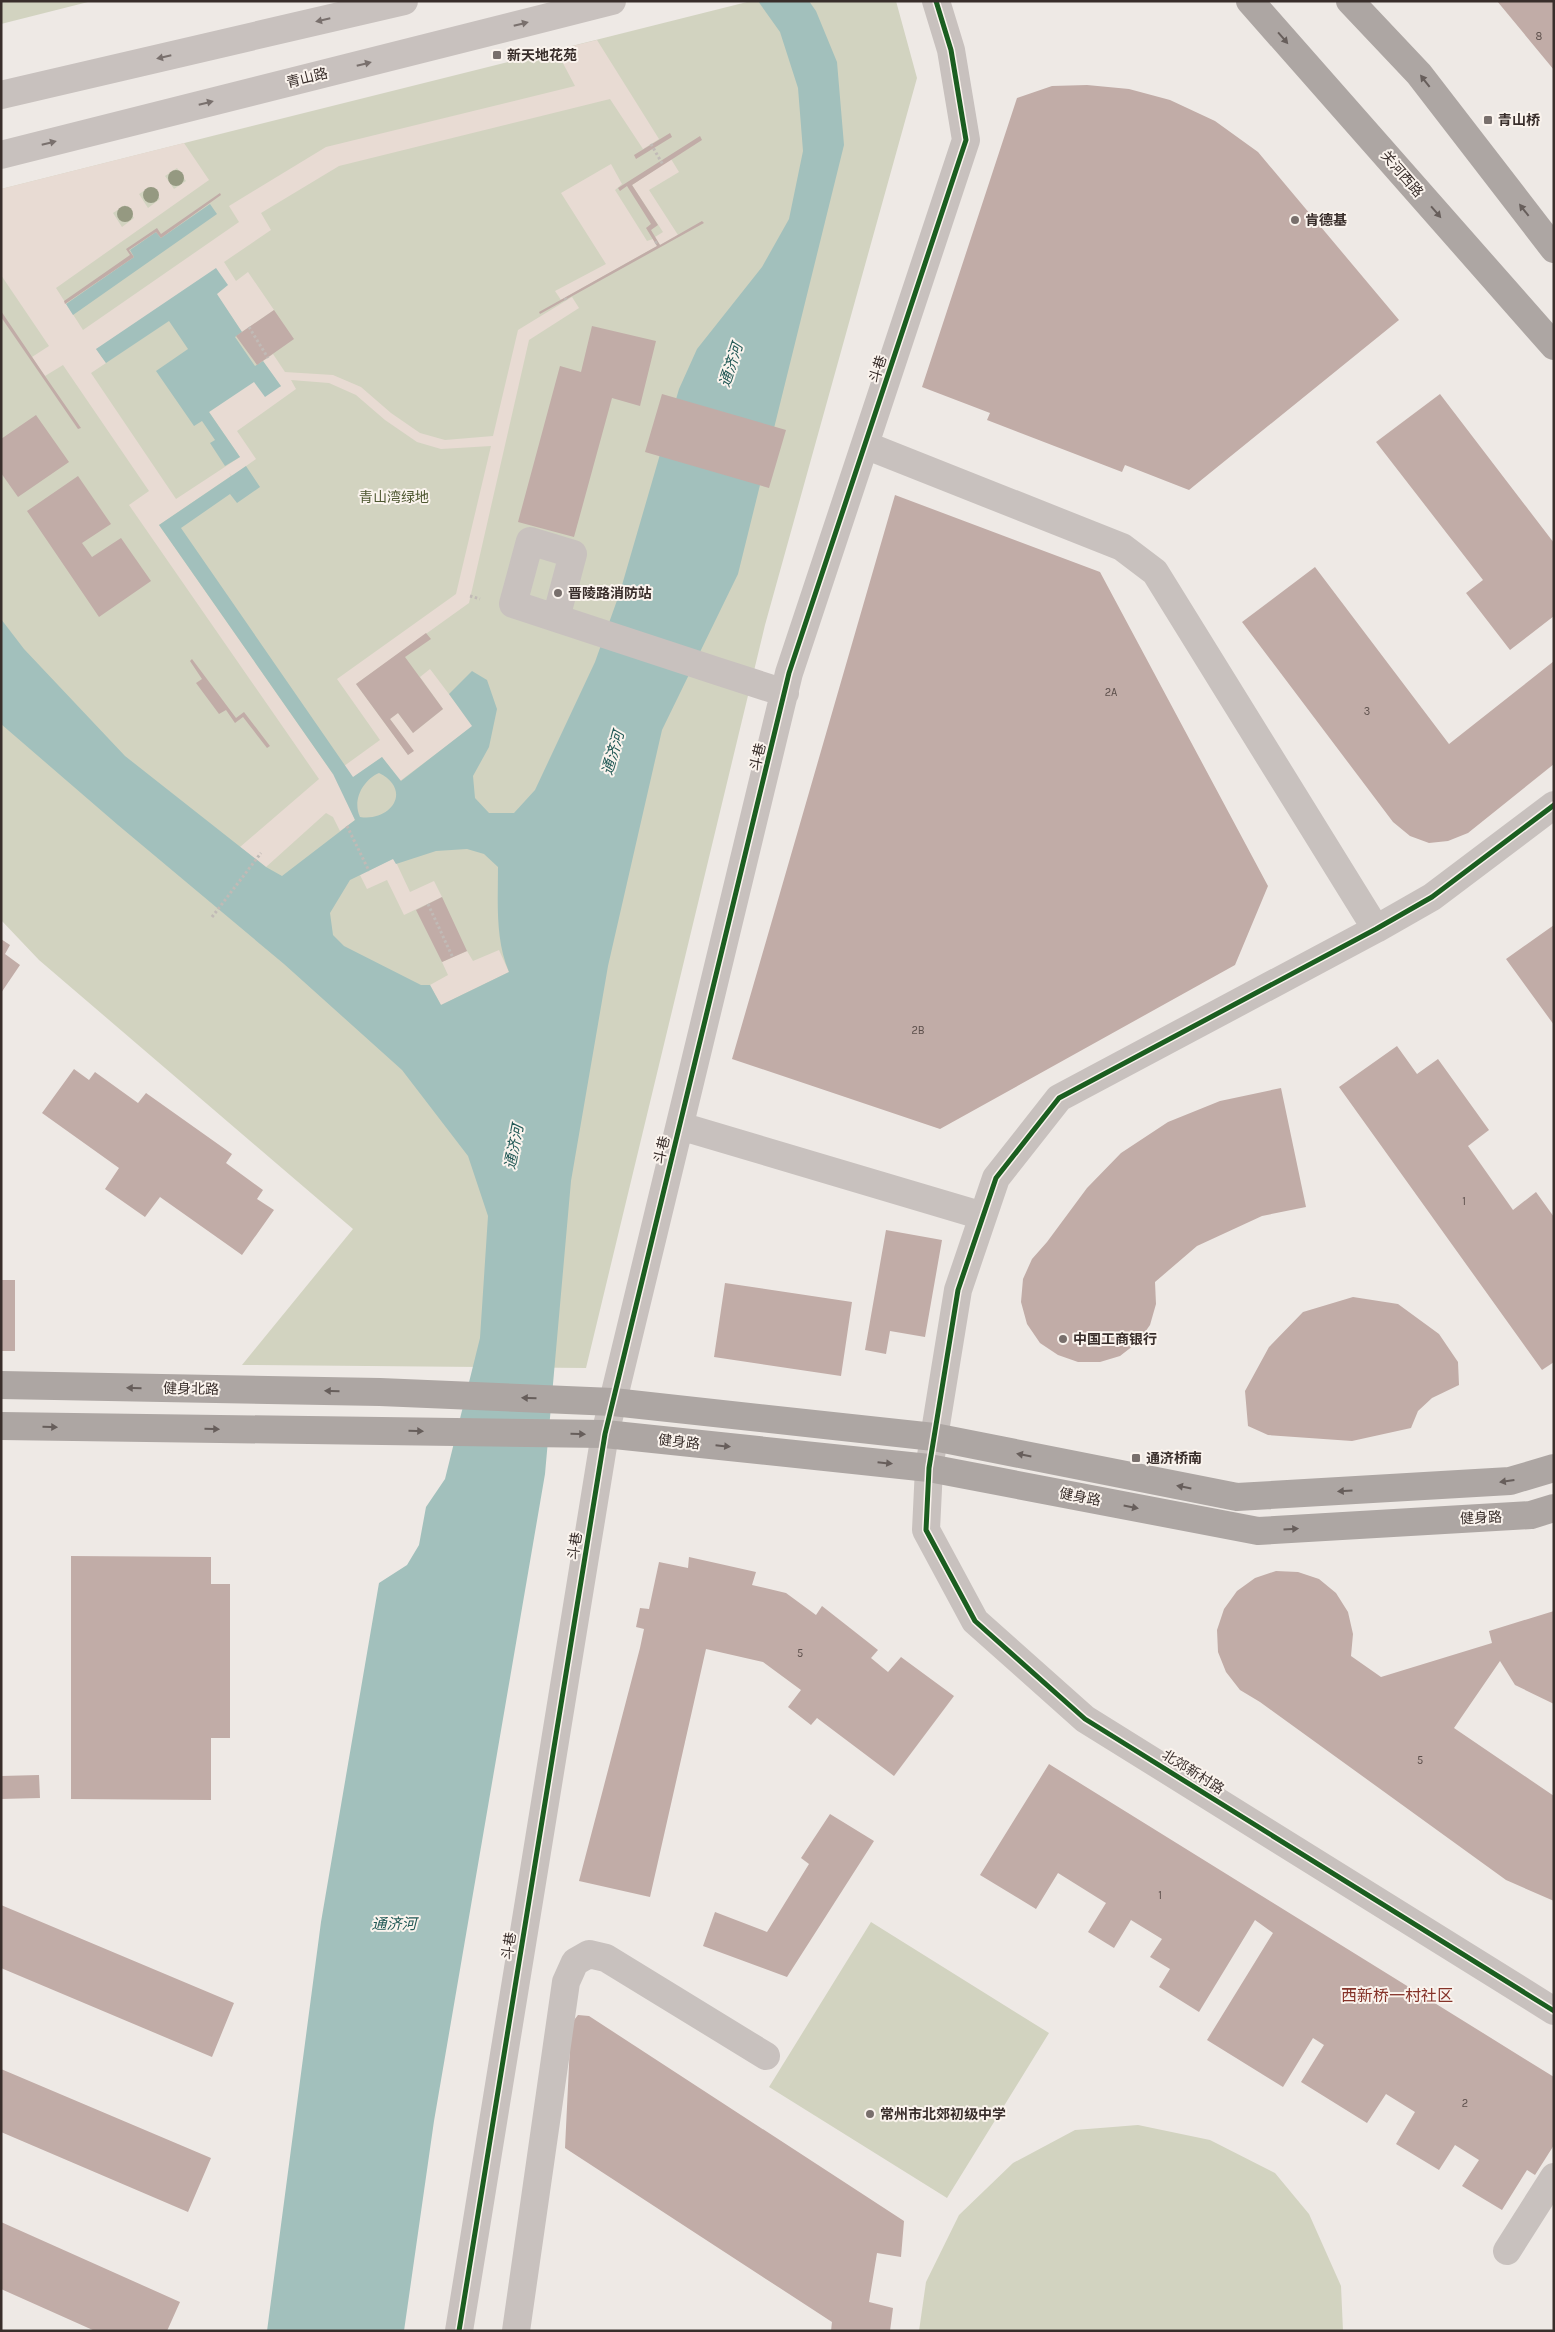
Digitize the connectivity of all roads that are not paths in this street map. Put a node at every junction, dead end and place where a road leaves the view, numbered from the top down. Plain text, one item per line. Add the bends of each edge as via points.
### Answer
1 (404, 1) edge
2 (612, 1) edge
3 (936, 1) edge
4 (1250, 1) edge
5 (1350, 1) edge
6 (1, 95) edge
7 (1, 154) edge
8 (1554, 249) edge
9 (1554, 346) edge
10 (865, 445) junction
11 (556, 618) dead end
12 (785, 693) junction
13 (1554, 805) edge
14 (1376, 929) junction
15 (680, 1126) junction
16 (983, 1216) junction
17 (1, 1386) edge
18 (613, 1402) junction
19 (1, 1426) edge
20 (605, 1434) junction
21 (934, 1437) junction
22 (929, 1468) junction
23 (1554, 1468) edge
24 (1554, 1508) edge
25 (1554, 2010) edge
26 (766, 2056) dead end
27 (1554, 2177) edge
28 (1507, 2251) dead end
29 (459, 2331) edge
30 (516, 2331) edge

1 -> 6 street
7 -> 2 street, 青山路
3 - 10 street, 斗巷 via 951,50 966,140
4 -> 9 main road, 关河西路
8 -> 5 main road via 1419,74
10 - 12 street, 斗巷
10 - 14 street via 1122,547 1155,572
11 - 12 street
12 - 15 street, 斗巷
13 - 14 street, 北郊新村路 via 1432,897
14 - 16 street, 北郊新村路 via 1059,1098 996,1178
15 - 16 street
15 - 18 street, 斗巷
16 - 21 street, 北郊新村路 via 958,1290
18 -> 17 main road, 健身北路 via 380,1392
18 - 20 street, 斗巷
18 - 21 main road
19 -> 20 main road, 健身路
20 -> 22 main road, 健身路
20 - 29 street, 斗巷
21 - 22 street, 北郊新村路
23 -> 21 main road via 1510,1481 1236,1497
22 -> 24 main road, 健身路 via 1258,1531 1532,1515
22 - 25 street, 北郊新村路 via 926,1530 975,1621 1086,1719
26 - 30 street via 606,1958 589,1954 575,1962 566,1982
27 - 28 street

